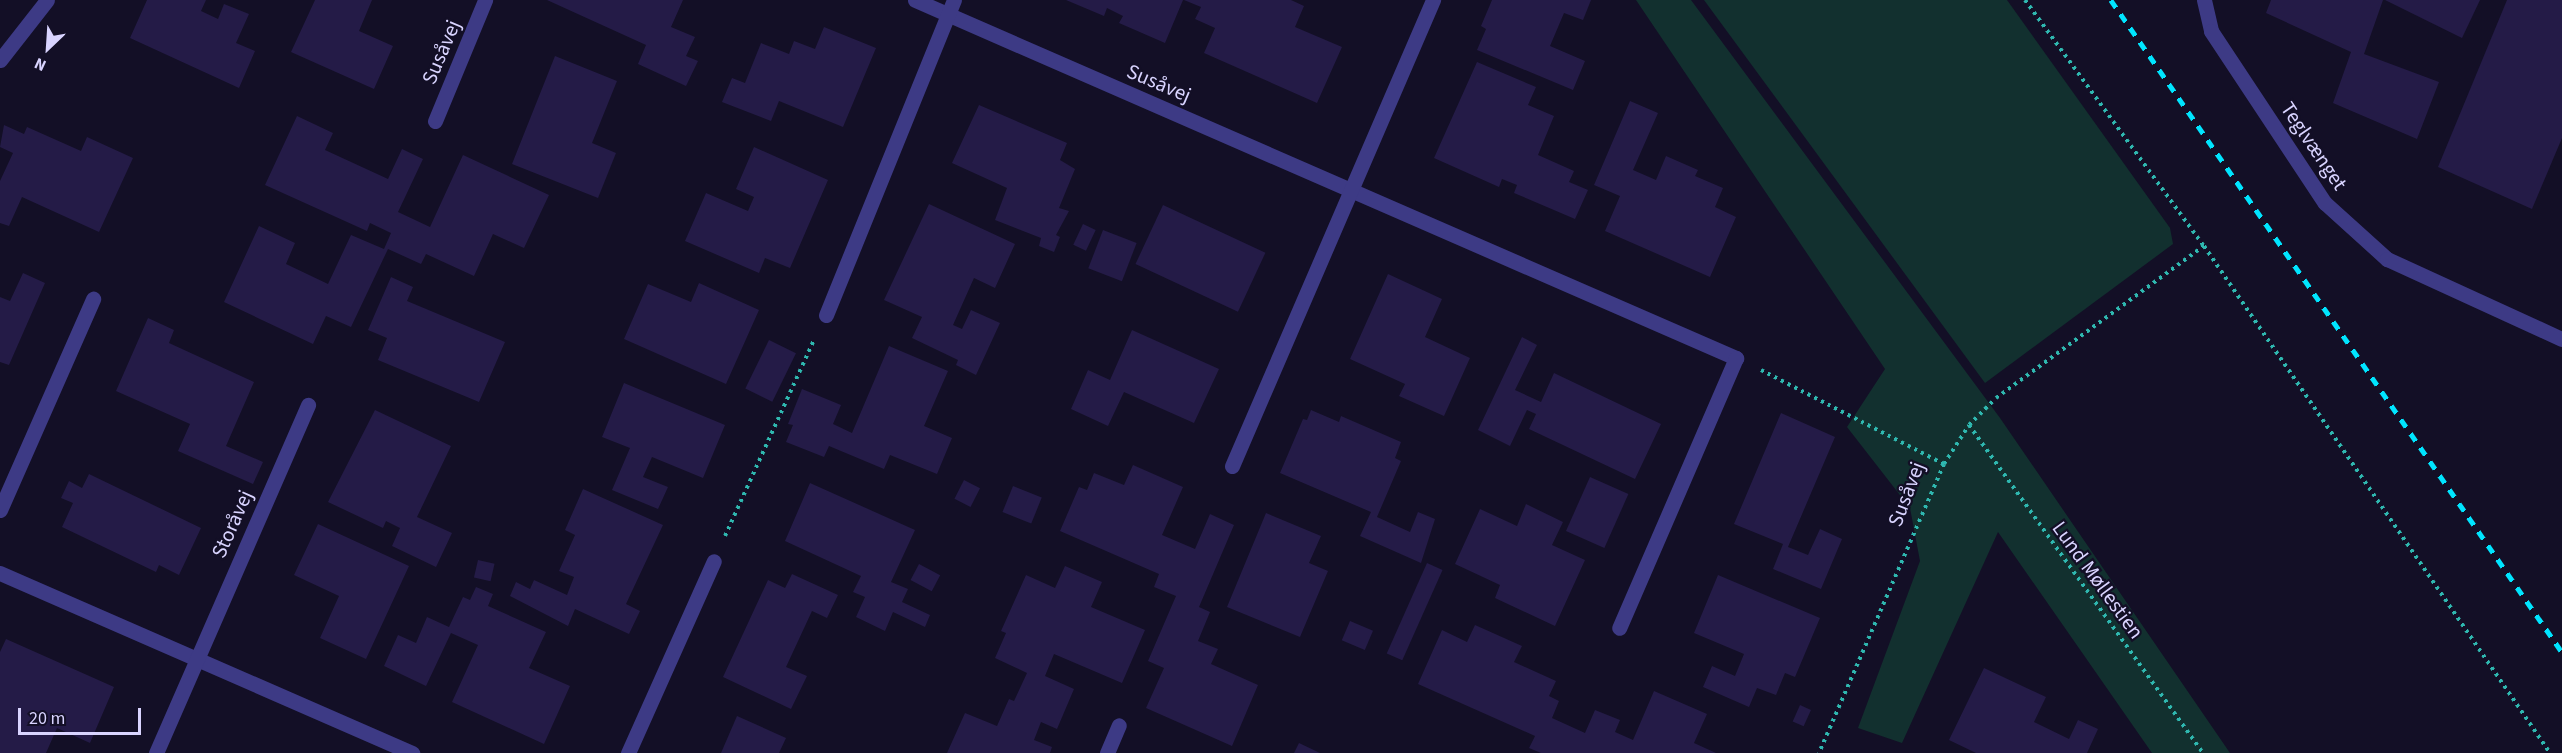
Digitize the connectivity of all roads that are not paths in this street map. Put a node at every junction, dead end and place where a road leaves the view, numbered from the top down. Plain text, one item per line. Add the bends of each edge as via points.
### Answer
1 (47, 0) edge
2 (486, 0) edge
3 (915, 0) edge
4 (954, 0) edge
5 (1433, 0) edge
6 (2204, 0) edge
7 (948, 15) junction
8 (0, 60) edge
9 (435, 121) dead end
10 (1353, 190) junction
11 (93, 298) dead end
12 (826, 315) road end
13 (2562, 339) edge
14 (308, 405) dead end
15 (1232, 466) dead end
16 (0, 510) edge
17 (714, 561) road end
18 (0, 573) edge
19 (1619, 628) dead end
20 (195, 660) junction
21 (1119, 725) dead end
22 (156, 753) edge
23 (412, 753) edge
24 (628, 753) edge
25 (1107, 753) edge

1 - 8 street
2 - 9 street, Susåvej
3 - 7 street, Susåvej
4 - 7 street
5 - 10 street
6 - 13 street, Teglvænget via 2211,31 2325,203 2387,259
7 - 10 street, Susåvej
7 - 12 street
10 - 15 street
10 - 19 street, Susåvej via 1736,358
11 - 16 street
14 - 20 street, Storåvej
17 - 24 street
18 - 20 street
20 - 22 street, Storåvej
20 - 23 street
21 - 25 street

